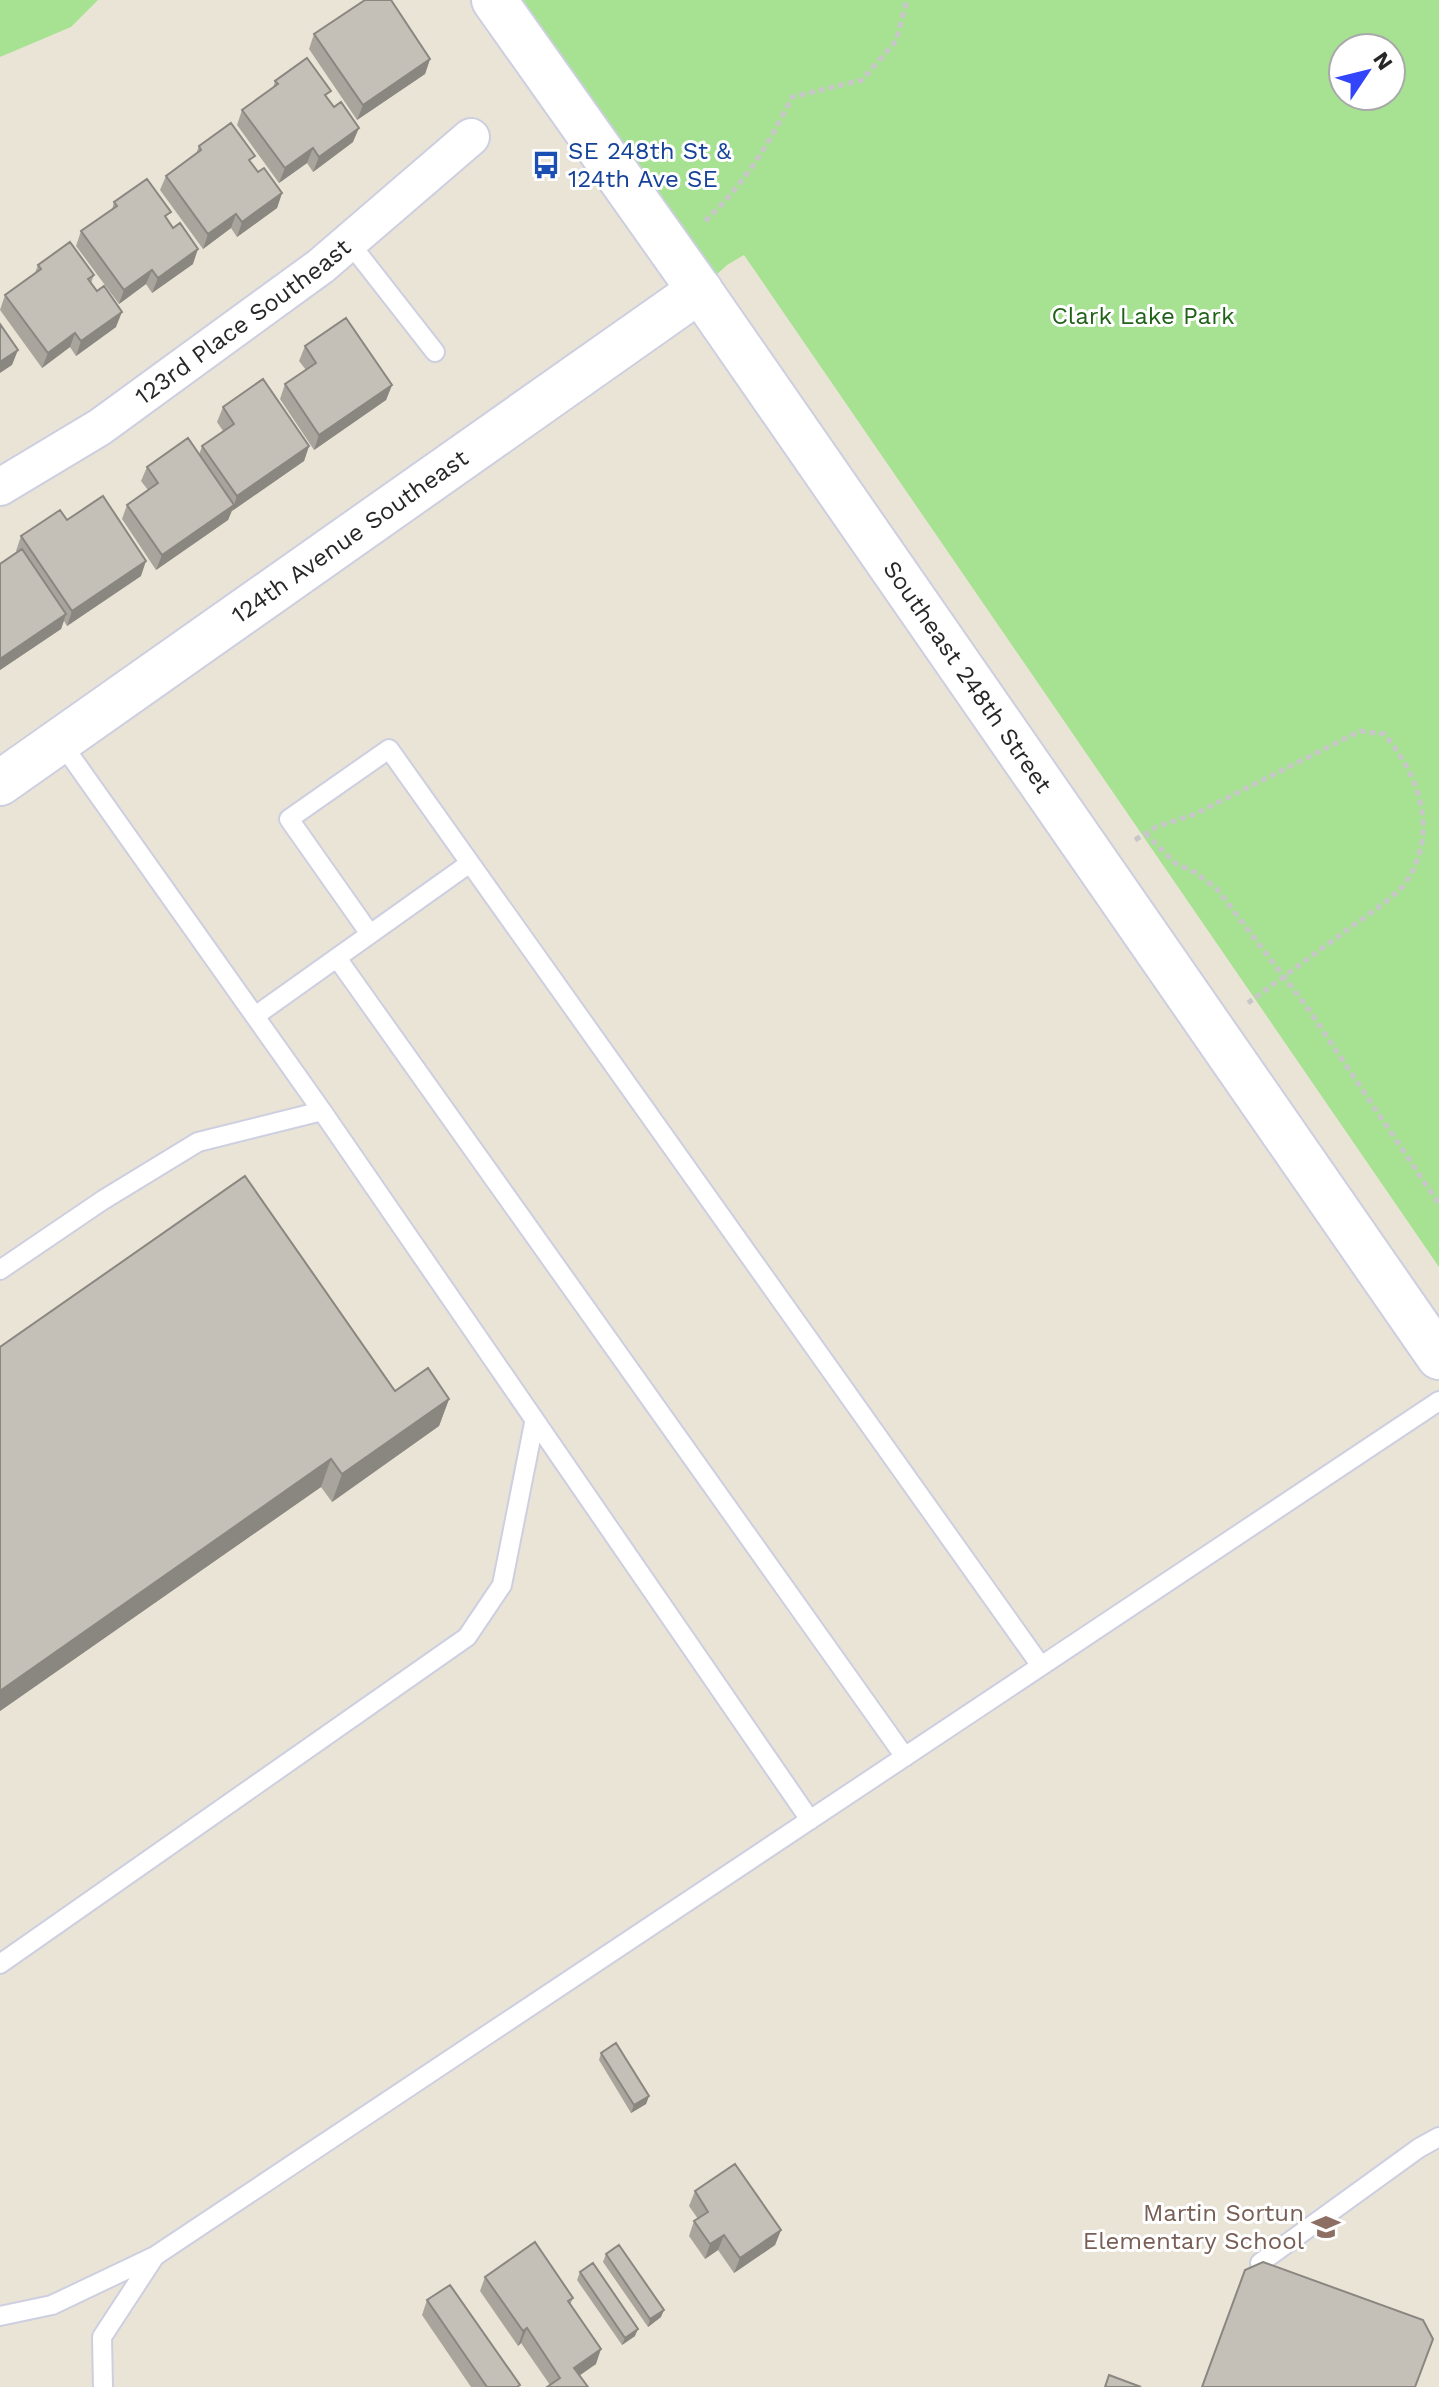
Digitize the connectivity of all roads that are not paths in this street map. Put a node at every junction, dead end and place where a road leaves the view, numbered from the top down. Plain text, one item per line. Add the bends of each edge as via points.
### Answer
1 (494, 0) edge
2 (471, 137) dead end
3 (349, 242) junction
4 (700, 290) junction
5 (435, 352) dead end
6 (0, 487) edge
7 (60, 741) junction
8 (0, 783) edge
9 (470, 863) junction
10 (370, 934) junction
11 (337, 958) junction
12 (255, 1016) junction
13 (322, 1111) junction
14 (0, 1270) edge
15 (1439, 1357) edge
16 (1439, 1401) edge
17 (534, 1423) junction
18 (1041, 1666) junction
19 (905, 1757) junction
20 (810, 1820) junction
21 (0, 1964) edge
22 (1439, 2137) edge
23 (155, 2256) junction
24 (1260, 2263) edge
25 (0, 2316) edge
26 (103, 2387) edge

1 - 4 street, Southeast 248th Street
2 - 3 street, 123rd Place Southeast
3 - 5 lane
3 - 6 street, 123rd Place Southeast via 100,427
4 - 7 street, 124th Avenue Southeast
4 - 15 street, Southeast 248th Street
7 - 8 street, 124th Avenue Southeast
7 - 12 lane
9 - 10 lane
9 - 10 lane via 389,749 289,819
9 - 18 lane
10 - 11 lane
11 - 12 lane
11 - 19 lane
12 - 13 lane
13 - 14 lane via 198,1142
13 - 17 lane
16 - 18 lane
17 - 20 lane
17 - 21 lane via 502,1585 467,1637
18 - 19 lane
19 - 20 lane
20 - 23 lane
22 - 24 lane
23 - 25 lane via 52,2305
23 - 26 lane via 102,2337

